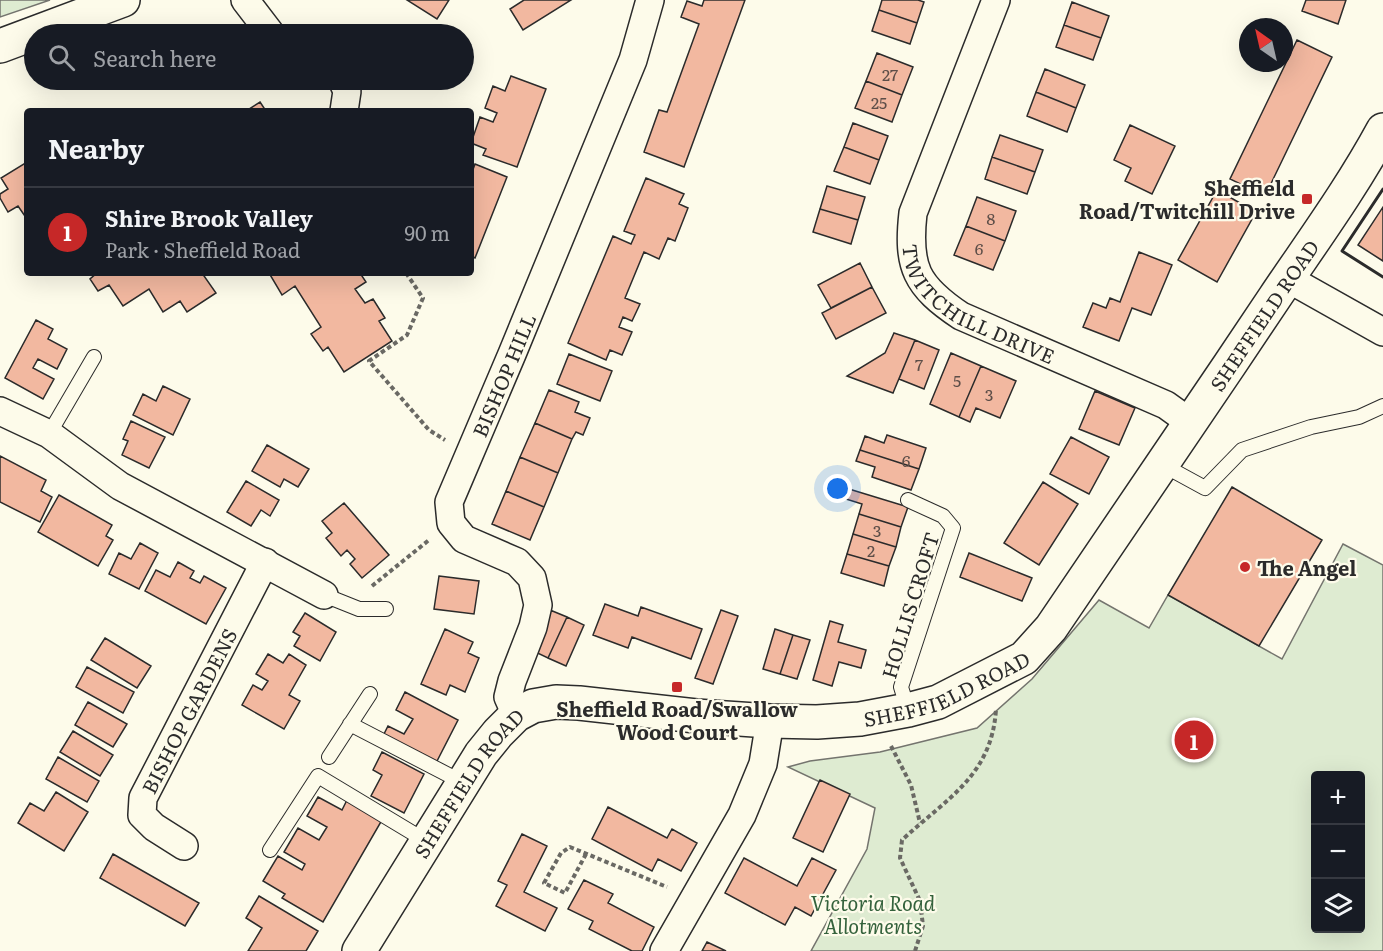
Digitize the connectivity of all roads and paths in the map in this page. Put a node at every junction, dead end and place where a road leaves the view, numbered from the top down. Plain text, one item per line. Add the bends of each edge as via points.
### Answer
1 (123, 0) edge
2 (245, 0) edge
3 (650, 0) edge
4 (996, 0) edge
5 (59, 24) edge
6 (263, 24) edge
7 (24, 37) edge
8 (0, 46) edge
9 (347, 90) edge
10 (344, 108) edge
11 (1383, 130) edge
12 (408, 276) edge
13 (1287, 278) junction
14 (1383, 332) edge
15 (94, 357) dead end
16 (1383, 406) edge
17 (0, 411) edge
18 (1191, 423) junction
19 (49, 434) junction
20 (442, 438) dead end
21 (1161, 464) junction
22 (908, 500) dead end
23 (430, 540) dead end
24 (265, 562) junction
25 (367, 589) dead end
26 (324, 595) joint
27 (387, 609) dead end
28 (982, 679) junction
29 (370, 694) dead end
30 (908, 710) junction
31 (516, 715) junction
32 (770, 721) junction
33 (350, 724) junction
34 (888, 741) dead end
35 (329, 757) dead end
36 (462, 782) junction
37 (920, 823) junction
38 (426, 841) junction
39 (184, 846) dead end
40 (270, 850) dead end
41 (586, 854) junction
42 (668, 887) dead end
43 (358, 951) edge
44 (664, 951) edge
45 (915, 951) edge

1 - 5 main road
2 - 6 street
3 - 31 street, BISHOP HILL via 633,60 449,502 451,523 464,539 517,562 532,578 538,605 508,697
4 - 18 street, TWITCHILL DRIVE via 913,213 911,259 921,281 939,301 961,316 1166,405
7 - 8 main road
9 - 10 street
11 - 13 main road, SHEFFIELD ROAD via 1330,218
12 - 20 path via 423,298 407,334 369,361 429,430
13 - 14 street
13 - 18 main road, SHEFFIELD ROAD
15 - 19 lane
16 - 21 lane via 1359,417 1242,450 1204,488
17 - 19 street
18 - 21 main road, SHEFFIELD ROAD
19 - 24 street via 120,486
21 - 28 main road, SHEFFIELD ROAD via 1051,628 1023,658
22 - 30 lane, HOLLIS CROFT via 943,516 952,528 902,687
23 - 25 path
24 - 26 street
24 - 39 street, BISHOP GARDENS via 143,798 142,815
26 - 27 lane via 359,609
28 - 30 main road, SHEFFIELD ROAD via 938,702
28 - 37 path via 996,707 991,741 974,774
29 - 33 lane
30 - 32 main road, SHEFFIELD ROAD via 860,719
31 - 32 main road, SHEFFIELD ROAD via 533,706 567,702
31 - 36 main road, SHEFFIELD ROAD
32 - 44 street via 763,764 742,815
33 - 35 lane
33 - 36 lane
34 - 37 path via 911,785
36 - 38 main road, SHEFFIELD ROAD
37 - 45 path via 902,840 900,858 920,901 923,926
38 - 40 lane via 318,776
38 - 43 main road, SHEFFIELD ROAD
41 - 41 path via 565,893 544,884 561,853 570,847
41 - 42 path

